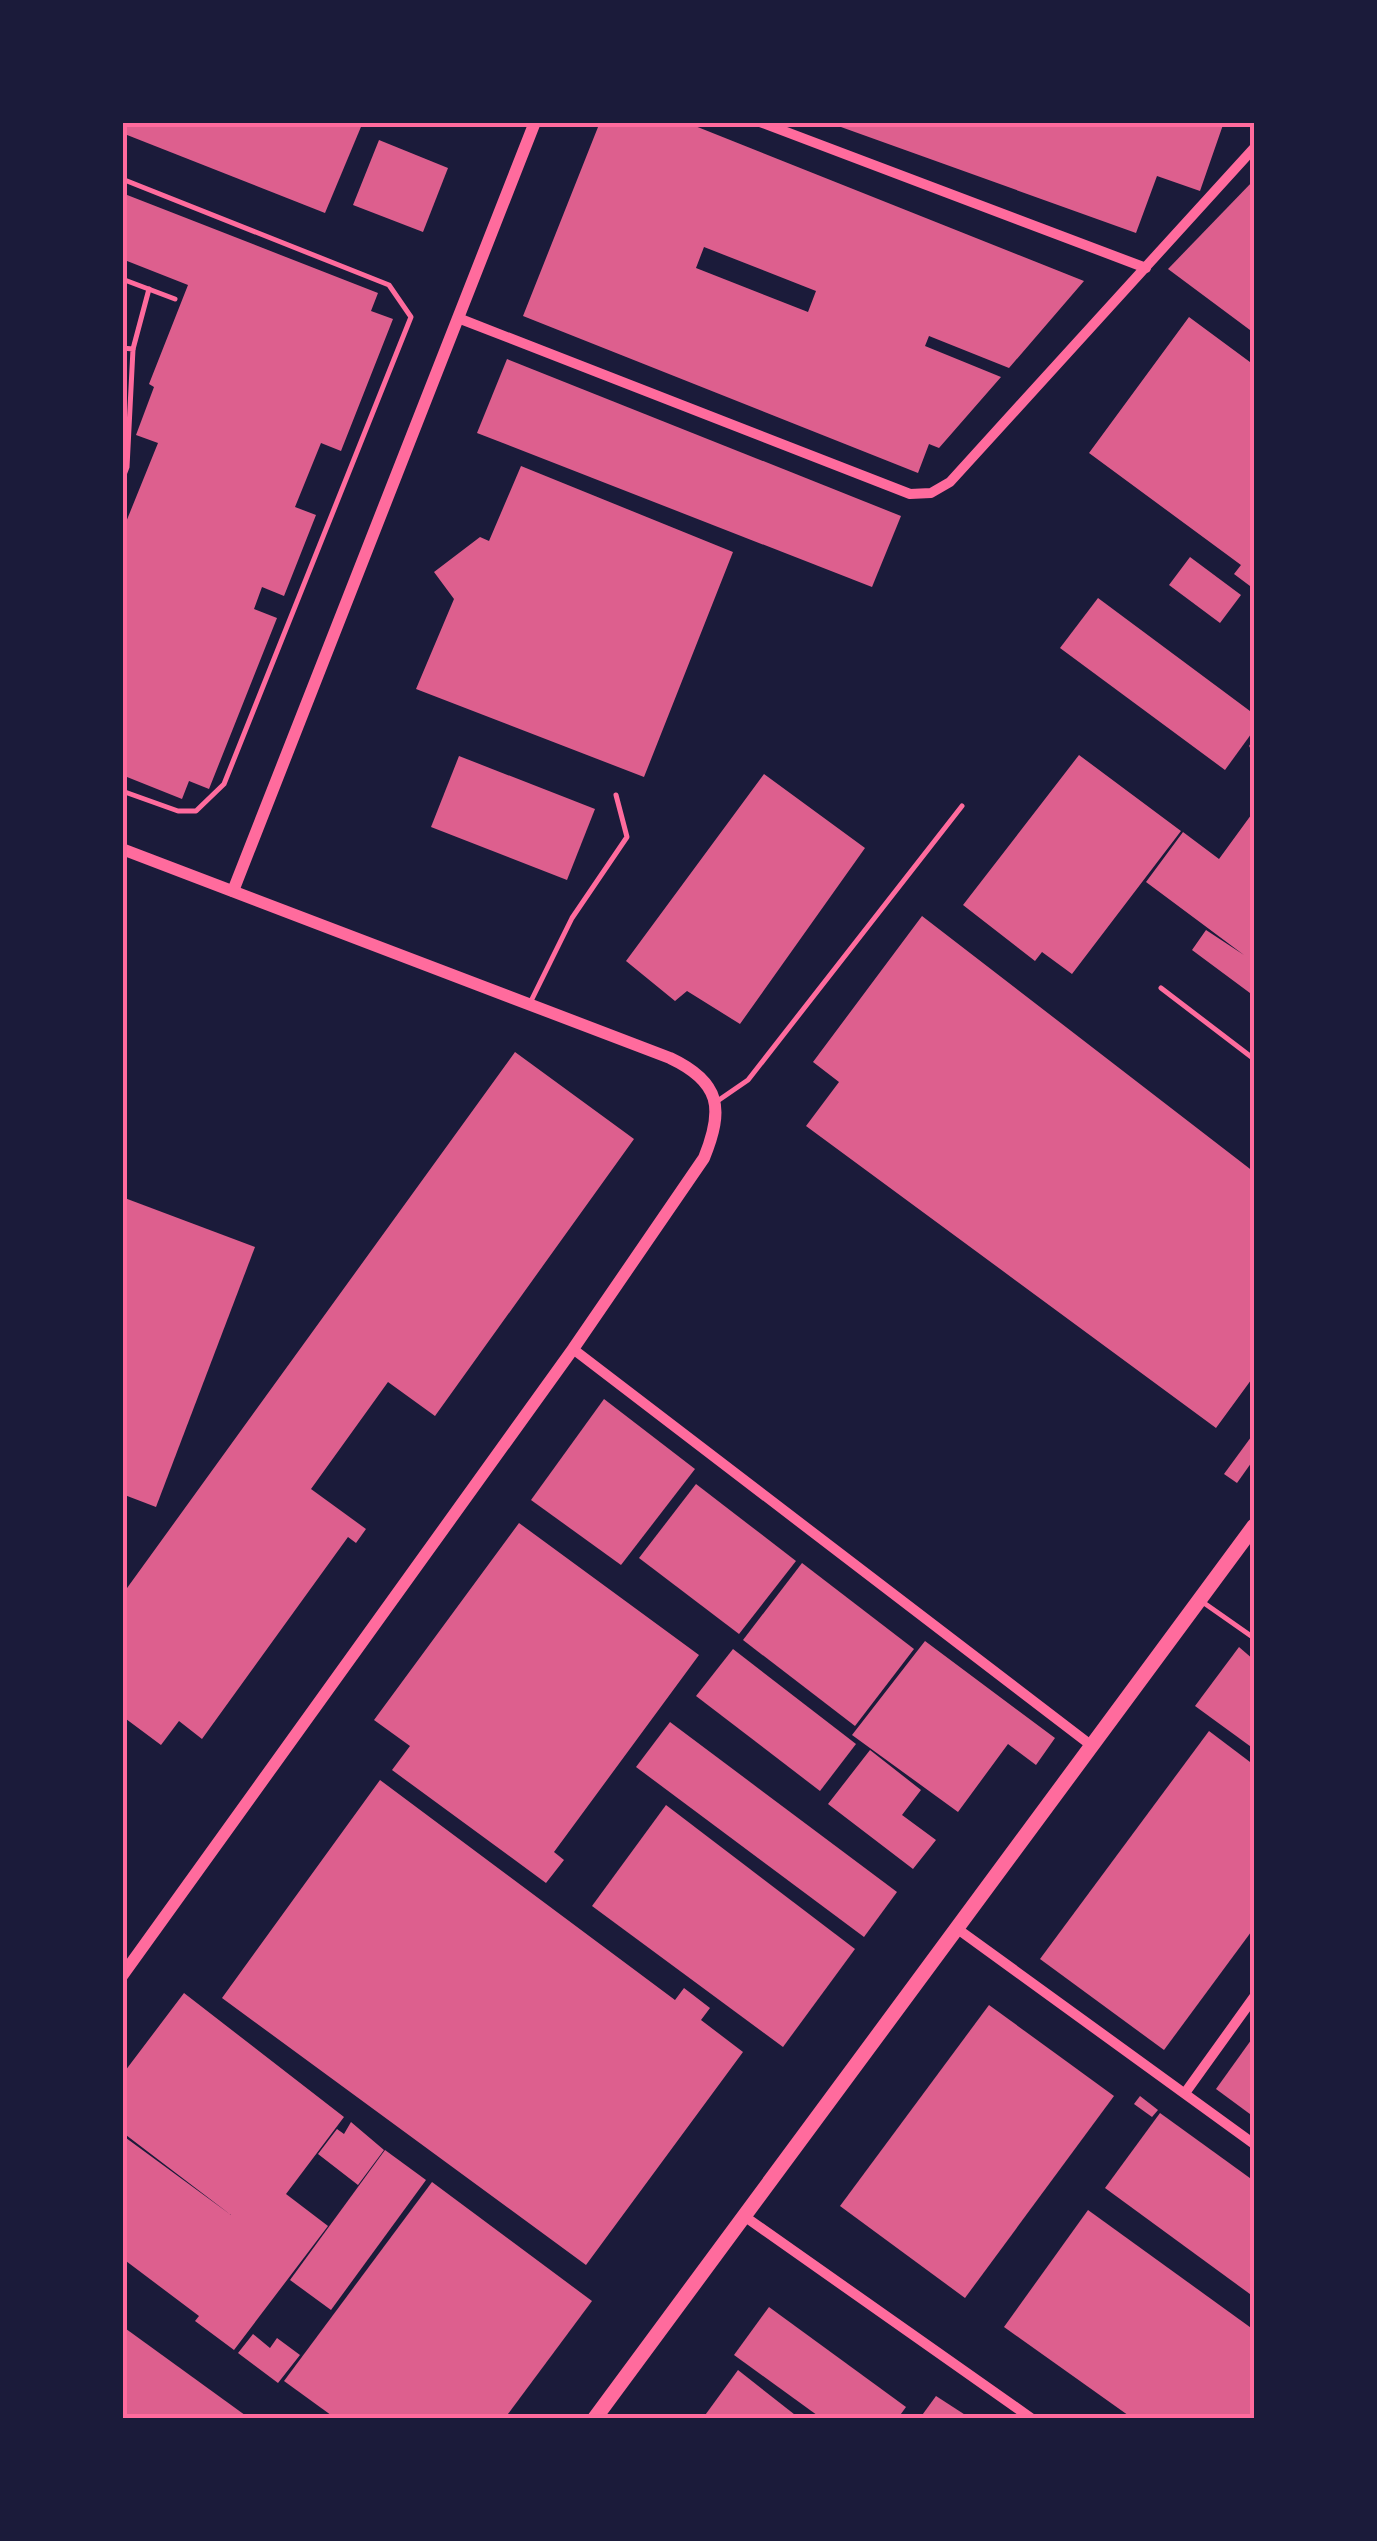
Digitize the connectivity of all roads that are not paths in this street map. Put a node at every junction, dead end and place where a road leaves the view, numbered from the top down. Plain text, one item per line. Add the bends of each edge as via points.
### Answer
1 (535, 122) edge
2 (760, 122) edge
3 (1254, 148) edge
4 (122, 179) edge
5 (1146, 268) junction
6 (122, 279) edge
7 (149, 289) junction
8 (175, 299) dead end
9 (458, 318) junction
10 (122, 348) edge
11 (133, 349) junction
12 (122, 480) edge
13 (122, 791) edge
14 (616, 796) dead end
15 (962, 806) dead end
16 (122, 849) edge
17 (233, 891) junction
18 (1161, 988) dead end
19 (530, 1004) junction
20 (1254, 1059) edge
21 (716, 1102) junction
22 (572, 1349) junction
23 (1251, 1537) edge
24 (1201, 1600) junction
25 (1254, 1637) edge
26 (1092, 1746) junction
27 (959, 1930) junction
28 (122, 1976) edge
29 (1254, 1996) edge
30 (1186, 2093) junction
31 (1254, 2144) edge
32 (744, 2216) junction
33 (595, 2418) edge
34 (1031, 2418) edge

1 - 9 street
2 - 5 street
3 - 5 street
4 - 13 lane via 389,285 411,316 224,784 196,811 178,812
5 - 9 street via 950,482 931,493 910,494
6 - 7 lane
7 - 8 lane
7 - 11 lane
9 - 17 street
10 - 11 lane
11 - 12 lane
14 - 19 lane via 627,837 572,918
15 - 21 lane via 748,1080
16 - 17 street
17 - 19 street
18 - 20 lane
19 - 21 street via 694,1069
21 - 22 street via 718,1124 704,1158
22 - 26 street
22 - 28 street
23 - 24 main road
24 - 25 lane
24 - 26 main road
26 - 27 main road
27 - 30 street
27 - 32 main road
29 - 30 street
30 - 31 street
32 - 33 main road
32 - 34 street

